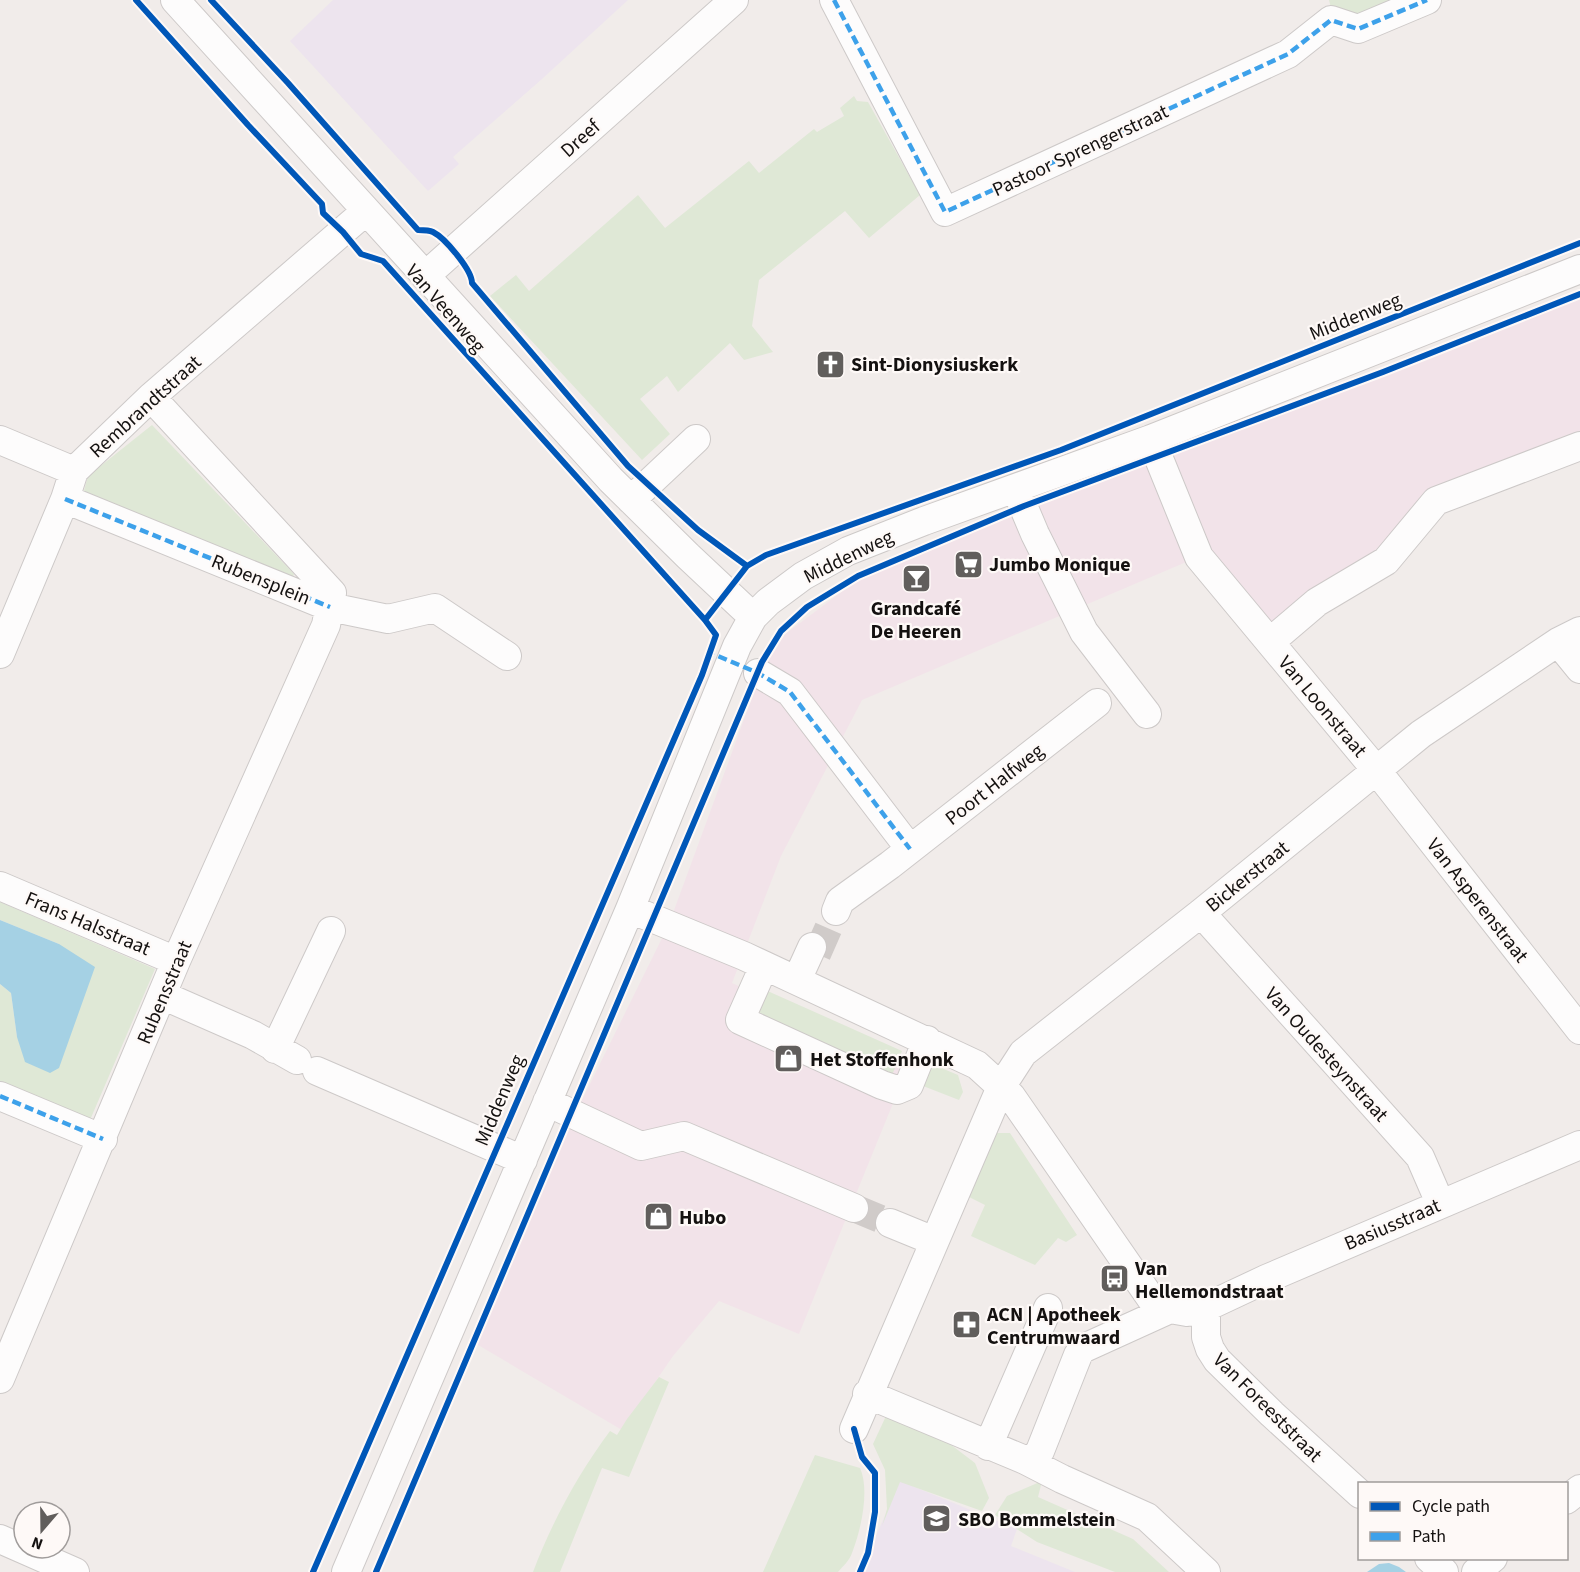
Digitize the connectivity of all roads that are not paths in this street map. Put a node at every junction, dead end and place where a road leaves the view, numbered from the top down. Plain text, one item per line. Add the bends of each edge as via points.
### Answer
1 (175, 0) edge
2 (734, 0) edge
3 (834, 0) edge
4 (1427, 0) edge
5 (366, 211) junction
6 (1580, 269) edge
7 (425, 276) junction
8 (151, 397) junction
9 (696, 439) dead end
10 (1150, 439) junction
11 (0, 440) edge
12 (1580, 446) edge
13 (75, 471) junction
14 (1016, 489) junction
15 (64, 499) junction
16 (631, 500) junction
17 (330, 607) junction
18 (753, 617) junction
19 (1569, 637) edge
20 (1270, 642) junction
21 (0, 654) edge
22 (507, 656) dead end
23 (1580, 669) edge
24 (758, 673) dead end
25 (1097, 703) dead end
26 (1147, 714) dead end
27 (1377, 771) junction
28 (900, 857) junction
29 (0, 886) edge
30 (630, 909) junction
31 (836, 911) tunnel mouth
32 (1201, 913) junction
33 (331, 931) dead end
34 (814, 950) tunnel mouth
35 (176, 961) junction
36 (764, 966) junction
37 (800, 982) junction
38 (162, 995) junction
39 (1580, 1030) edge
40 (927, 1040) junction
41 (297, 1060) junction
42 (1001, 1087) junction
43 (0, 1096) edge
44 (547, 1102) junction
45 (103, 1139) junction
46 (1580, 1145) edge
47 (524, 1160) junction
48 (1440, 1203) junction
49 (854, 1208) tunnel mouth
50 (890, 1223) tunnel mouth
51 (934, 1241) junction
52 (1206, 1307) junction
53 (1048, 1308) dead end
54 (1170, 1309) junction
55 (0, 1379) edge
56 (867, 1394) junction
57 (854, 1429) dead end
58 (988, 1446) junction
59 (1025, 1460) junction
60 (1580, 1489) edge
61 (1358, 1493) edge
62 (1568, 1498) edge
63 (0, 1539) edge
64 (1432, 1560) edge
65 (1491, 1560) edge
66 (75, 1572) edge
67 (346, 1572) edge
68 (1206, 1572) edge
69 (1444, 1572) edge
70 (1476, 1572) edge

1 - 5 street, Van Veenweg
2 - 7 street, Dreef
3 - 4 street, Pastoor Sprengerstraat via 945,212 1288,54 1331,20 1358,29
5 - 7 street, Van Veenweg
5 - 8 street, Rembrandtstraat
6 - 10 street, Middenweg
7 - 16 street, Van Veenweg
8 - 13 street, Rembrandtstraat
8 - 17 street, Rubensplein via 332,593
9 - 16 street
10 - 14 street, Middenweg
10 - 20 street, Van Loonstraat via 1199,557
11 - 13 street
12 - 20 street, Van Loonstraat via 1436,501 1386,561 1317,602
13 - 15 street, Rembrandtstraat
14 - 18 street, Middenweg via 848,551 804,576
14 - 26 street via 1084,632
15 - 17 street, Rubensplein
15 - 21 street, Rembrandtstraat
16 - 18 street, Van Veenweg
17 - 22 street via 388,619 435,608
17 - 35 street, Rubensstraat via 326,625
18 - 30 street, Middenweg via 733,656
19 - 23 street
19 - 27 street, Bickerstraat via 1421,734
20 - 27 street, Van Loonstraat
24 - 28 street via 790,692
25 - 28 street, Poort Halfweg
27 - 32 street, Bickerstraat
27 - 39 street, Van Asperenstraat
28 - 31 street, Poort Halfweg via 840,901
29 - 35 street, Frans Halsstraat
30 - 36 street
30 - 44 street, Middenweg
32 - 42 street, Bickerstraat via 1023,1053
32 - 48 street, Van Oudesteynstraat via 1420,1157
33 - 41 street
34 - 37 street
35 - 38 street, Rubensstraat
36 - 37 street
36 - 40 street via 740,1020 849,1070 901,1090 911,1081
37 - 40 street
38 - 41 street via 253,1035
38 - 45 street, Rubensstraat
40 - 42 street via 977,1065
41 - 47 street
42 - 51 street, Bickerstraat
42 - 54 street via 1033,1126 1152,1300
43 - 45 street
44 - 47 street, Middenweg
44 - 49 street via 641,1146 684,1136
45 - 55 street, Rubensstraat
46 - 48 street, Basiusstraat
47 - 67 street, Middenweg
48 - 52 street, Basiusstraat
50 - 51 street
51 - 56 street, Bickerstraat
52 - 54 street via 1187,1312
52 - 61 street, Van Foreeststraat via 1206,1337 1218,1360
53 - 58 street
54 - 59 street via 1082,1349 1040,1451
56 - 57 street, Bickerstraat
56 - 58 street
58 - 59 street
59 - 68 street via 1147,1517
60 - 62 street
63 - 66 street
64 - 69 street
65 - 70 street

